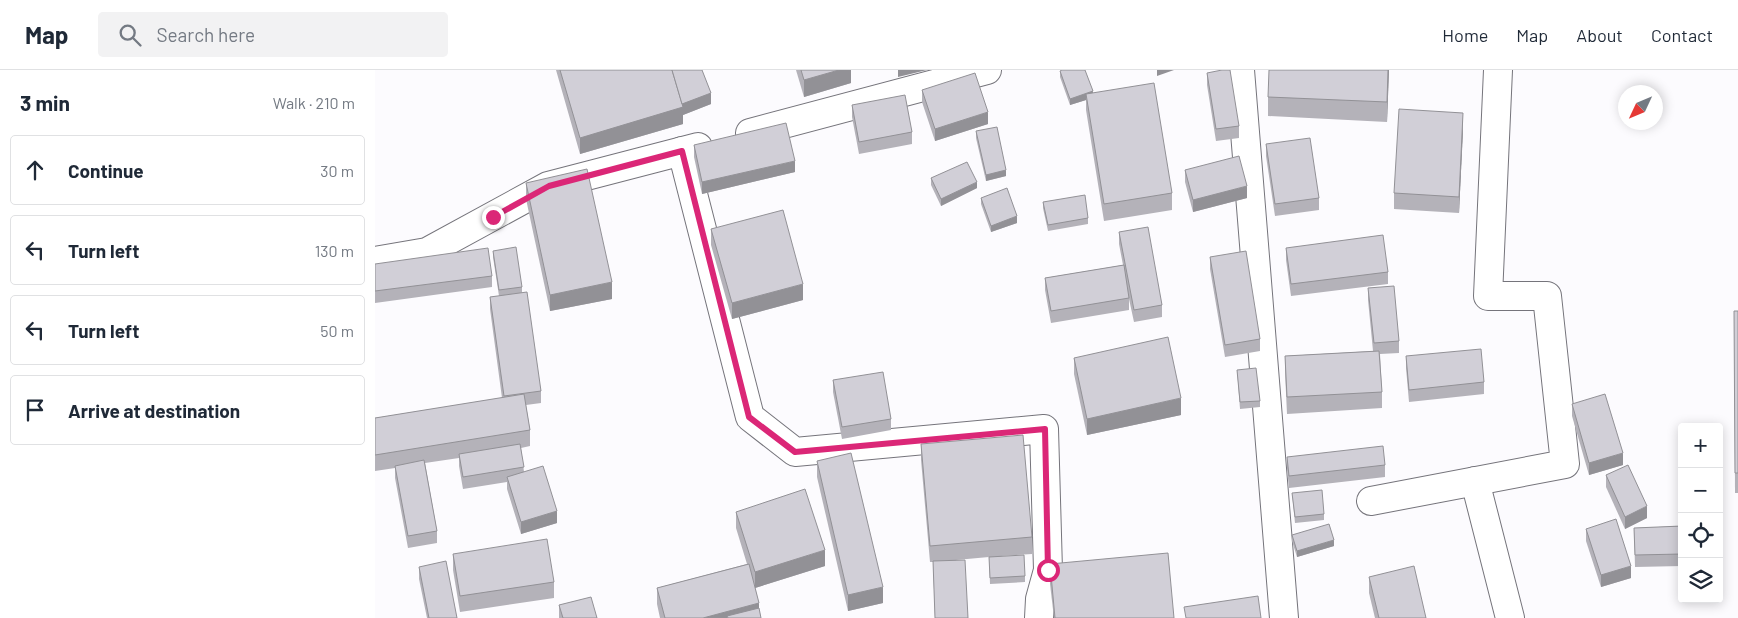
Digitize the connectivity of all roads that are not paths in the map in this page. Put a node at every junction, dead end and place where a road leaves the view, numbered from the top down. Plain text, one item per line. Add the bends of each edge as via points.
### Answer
1 (987, 70) edge
2 (1240, 70) edge
3 (1499, 70) edge
4 (682, 151) junction
5 (375, 261) edge
6 (1475, 482) junction
7 (1371, 501) dead end
8 (1039, 618) edge
9 (1284, 618) edge
10 (1510, 618) edge

1 - 4 street
2 - 9 street
3 - 6 street via 1487,296 1547,296 1565,464
4 - 5 street via 549,186 427,252
4 - 8 street via 749,417 795,452 1045,429 1048,570 1040,599
6 - 7 street
6 - 10 street

